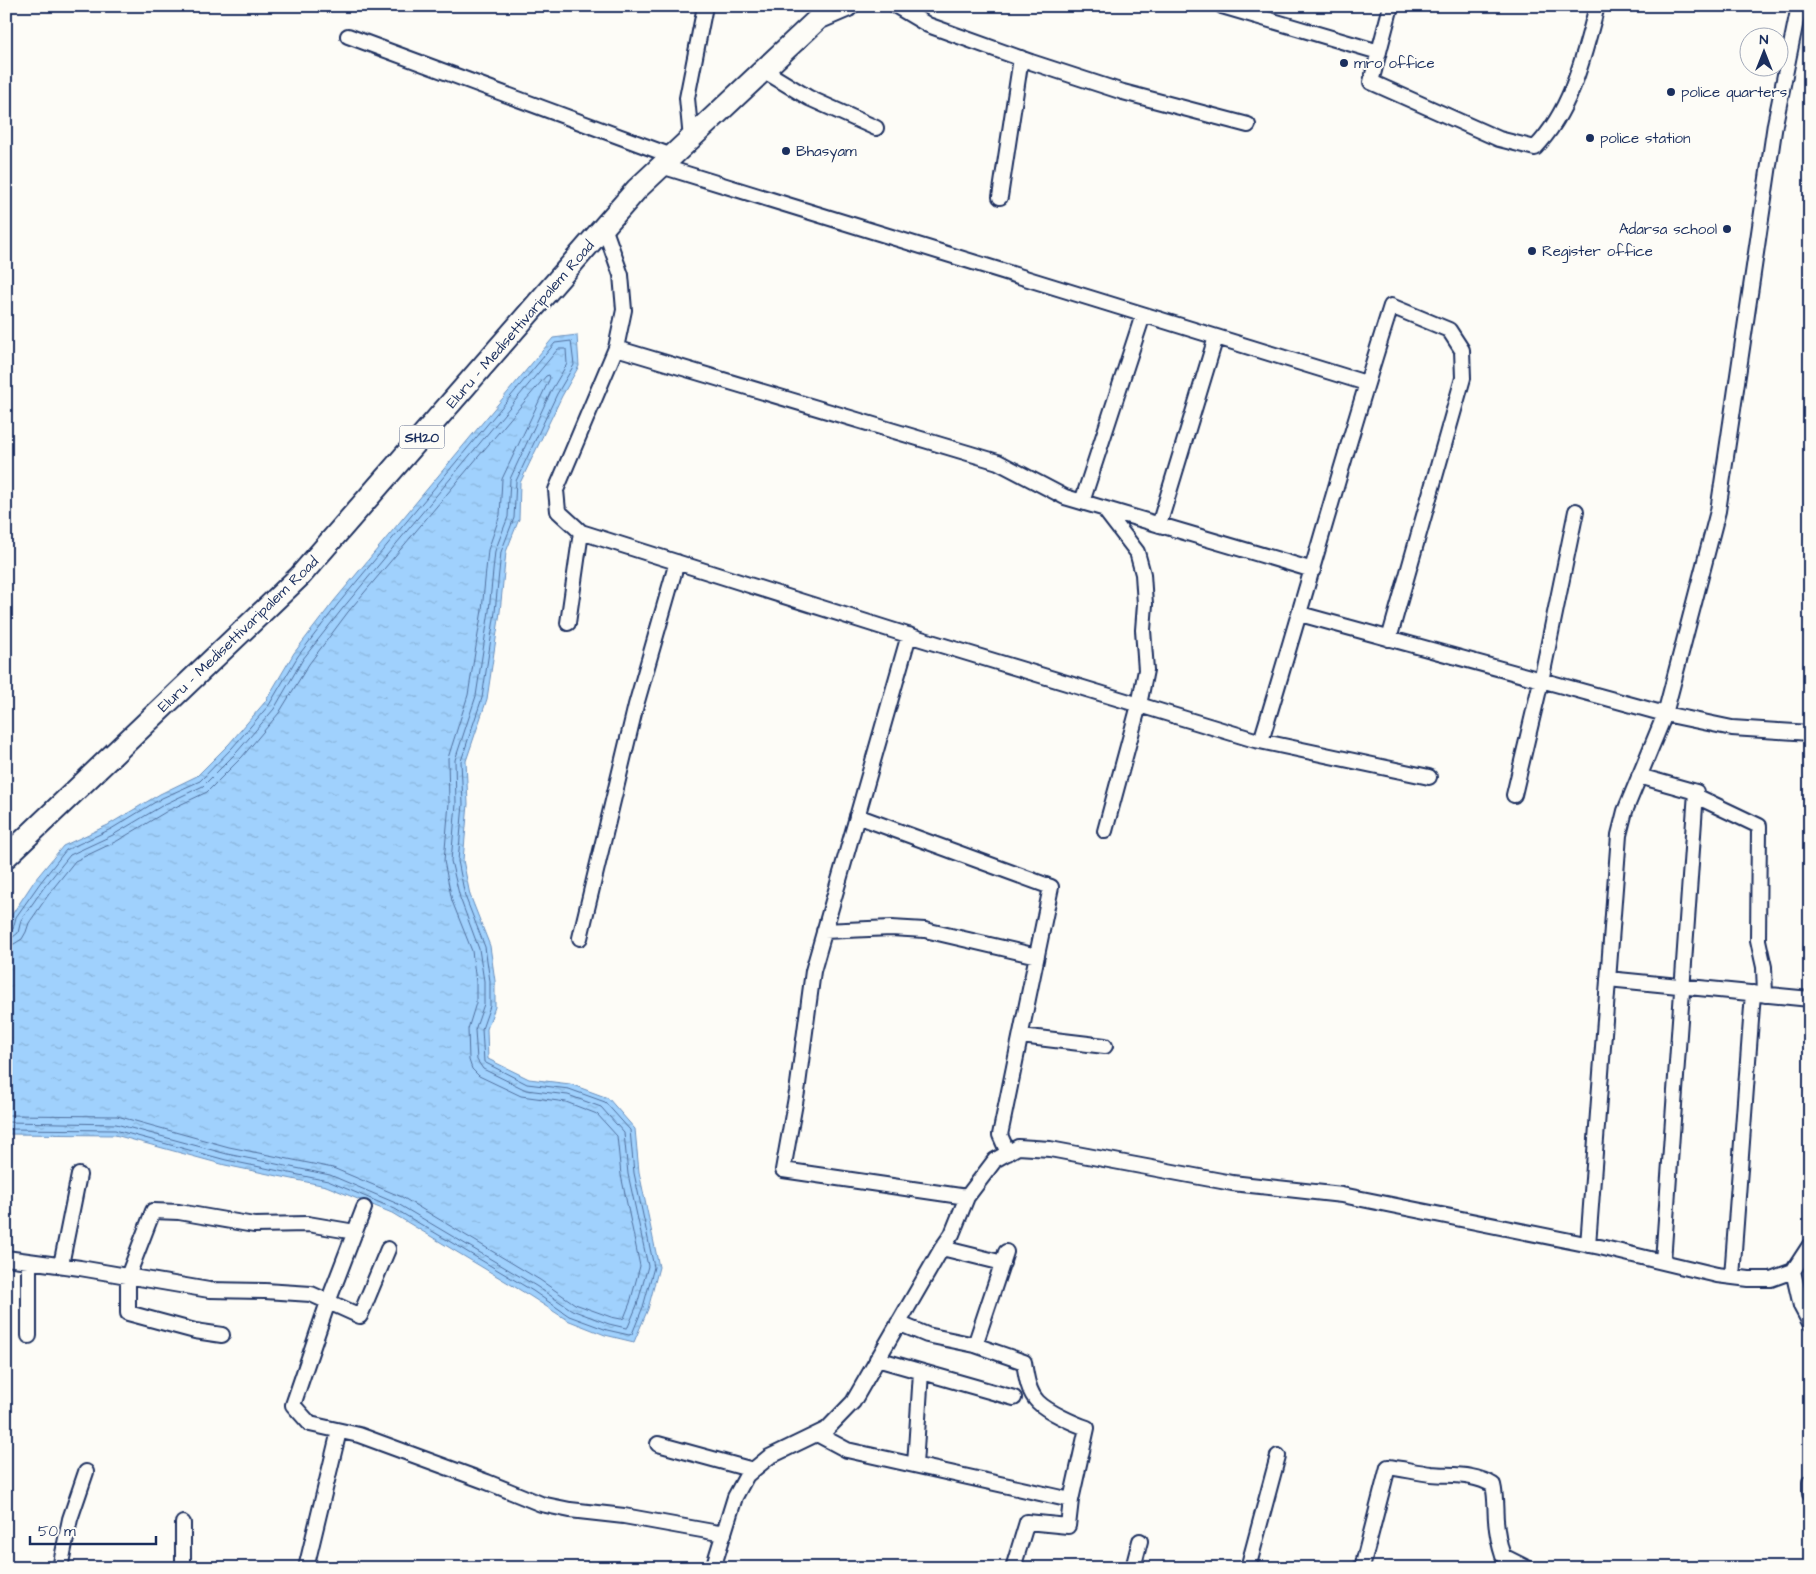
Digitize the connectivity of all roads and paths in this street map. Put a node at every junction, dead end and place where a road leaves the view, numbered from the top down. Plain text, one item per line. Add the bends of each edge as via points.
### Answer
1 (705, 6) edge
2 (847, 6) edge
3 (896, 6) edge
4 (1222, 6) edge
5 (1391, 6) edge
6 (1597, 6) edge
7 (1799, 6) edge
8 (822, 12) edge
9 (348, 36) dead end
10 (1379, 52) junction
11 (1022, 58) junction
12 (764, 70) junction
13 (1248, 125) dead end
14 (876, 128) dead end
15 (691, 139) junction
16 (667, 161) junction
17 (1000, 197) dead end
18 (604, 227) junction
19 (1144, 315) junction
20 (1216, 337) junction
21 (616, 348) junction
22 (1366, 383) junction
23 (1082, 502) junction
24 (1104, 509) junction
25 (1576, 510) dead end
26 (1159, 525) junction
27 (581, 532) junction
28 (677, 562) junction
29 (1313, 570) junction
30 (1300, 614) junction
31 (568, 623) dead end
32 (909, 635) junction
33 (1389, 639) junction
34 (1541, 681) junction
35 (1139, 705) junction
36 (1665, 714) junction
37 (1810, 733) edge
38 (1261, 741) junction
39 (1639, 776) junction
40 (1429, 777) dead end
41 (1514, 795) dead end
42 (1696, 796) junction
43 (857, 816) junction
44 (1105, 831) dead end
45 (6, 857) edge
46 (824, 931) junction
47 (580, 938) dead end
48 (1037, 956) junction
49 (1608, 979) junction
50 (1682, 986) junction
51 (1759, 994) junction
52 (1810, 999) edge
53 (1021, 1036) junction
54 (1105, 1046) dead end
55 (1008, 1152) junction
56 (79, 1175) dead end
57 (967, 1198) junction
58 (364, 1208) dead end
59 (355, 1232) junction
60 (1588, 1245) junction
61 (1810, 1245) edge
62 (942, 1248) junction
63 (388, 1249) dead end
64 (6, 1258) edge
65 (29, 1261) junction
66 (1663, 1262) junction
67 (61, 1266) junction
68 (1793, 1271) junction
69 (128, 1276) junction
70 (1732, 1277) junction
71 (328, 1302) junction
72 (898, 1323) junction
73 (1810, 1323) edge
74 (222, 1335) dead end
75 (29, 1336) dead end
76 (975, 1345) junction
77 (877, 1359) junction
78 (921, 1372) junction
79 (1014, 1398) dead end
80 (339, 1431) junction
81 (817, 1434) junction
82 (658, 1444) dead end
83 (1278, 1456) dead end
84 (915, 1465) junction
85 (753, 1470) junction
86 (86, 1472) dead end
87 (1810, 1482) edge
88 (1810, 1493) edge
89 (1070, 1500) junction
90 (183, 1523) dead end
91 (724, 1534) junction
92 (1140, 1541) dead end
93 (60, 1568) edge
94 (182, 1568) edge
95 (306, 1568) edge
96 (713, 1568) edge
97 (1013, 1568) edge
98 (1133, 1568) edge
99 (1248, 1568) edge
100 (1362, 1568) edge
101 (1527, 1568) edge

1 - 15 street via 686,98
2 - 8 main road
3 - 11 street via 928,25
4 - 10 street
5 - 10 street
6 - 10 street via 1570,97 1545,138 1535,148 1499,139 1371,82
7 - 36 street via 1776,124 1718,511
8 - 12 main road, Eluru - Medisettivaripalem Road / SH20
9 - 16 street
11 - 13 street via 1123,92
11 - 17 street
12 - 14 street via 809,98
12 - 15 main road, Eluru - Medisettivaripalem Road / SH20
15 - 16 main road, Eluru - Medisettivaripalem Road / SH20
16 - 18 main road, Eluru - Medisettivaripalem Road / SH20
16 - 19 street
18 - 21 street via 621,275 624,310
18 - 45 main road, Eluru - Medisettivaripalem Road / SH20 via 300,576
19 - 20 street
19 - 23 street
20 - 22 street
20 - 26 street
21 - 23 street via 998,462 1065,497
21 - 27 street via 556,490 558,511
22 - 29 street
22 - 33 street via 1391,306 1449,330 1462,350 1463,378
23 - 24 street
24 - 26 street
24 - 35 street via 1137,552 1143,574 1146,670
25 - 34 street
26 - 29 street
27 - 28 street
27 - 31 street
28 - 32 street
28 - 47 street via 636,705
29 - 30 street
30 - 33 street
30 - 38 street
32 - 35 street
32 - 43 street
33 - 34 street
34 - 36 street
34 - 41 street
35 - 38 street
35 - 44 street
36 - 37 street via 1732,728
36 - 39 street
38 - 40 street
39 - 42 street via 1696,792
39 - 49 street via 1619,835
42 - 50 street
42 - 51 street via 1759,826 1758,940 1764,967
43 - 46 street
43 - 48 street via 1051,887
46 - 48 street via 925,930
46 - 57 street via 813,971 783,1170
48 - 53 street
49 - 50 street
49 - 60 street
50 - 51 street
50 - 66 street
51 - 52 street
51 - 70 street
53 - 54 street
53 - 55 street via 1000,1135
55 - 57 street via 995,1160
55 - 60 street via 1018,1147 1050,1150 1232,1183 1342,1195
56 - 67 street
57 - 62 street via 952,1234
58 - 59 street
59 - 69 street via 308,1224 254,1225 154,1211
59 - 71 street
60 - 66 street
61 - 68 street
62 - 72 street
62 - 76 street via 1004,1257
63 - 71 street via 360,1316
64 - 65 street
65 - 67 street
65 - 75 street
66 - 70 street
67 - 69 street
68 - 70 street via 1772,1279
68 - 73 street via 1801,1306
69 - 71 street via 209,1290 311,1294
69 - 74 street via 128,1313
71 - 80 street via 293,1405 310,1424
72 - 76 street via 927,1335
72 - 77 street
76 - 89 street via 1024,1362 1027,1382 1038,1402 1072,1423 1087,1428
77 - 78 street
77 - 81 street via 852,1402
78 - 79 street
78 - 84 street
80 - 91 street via 359,1435 541,1504
80 - 95 street
81 - 84 street via 847,1450
81 - 85 street via 769,1457
82 - 85 street
83 - 99 street
84 - 89 street
85 - 91 street via 735,1497
86 - 93 street via 70,1519
87 - 88 street
89 - 97 street via 1068,1526 1026,1522
90 - 94 street
91 - 96 street
92 - 98 street
100 - 101 street via 1388,1467 1464,1475 1481,1478 1493,1485 1498,1542 1503,1556

